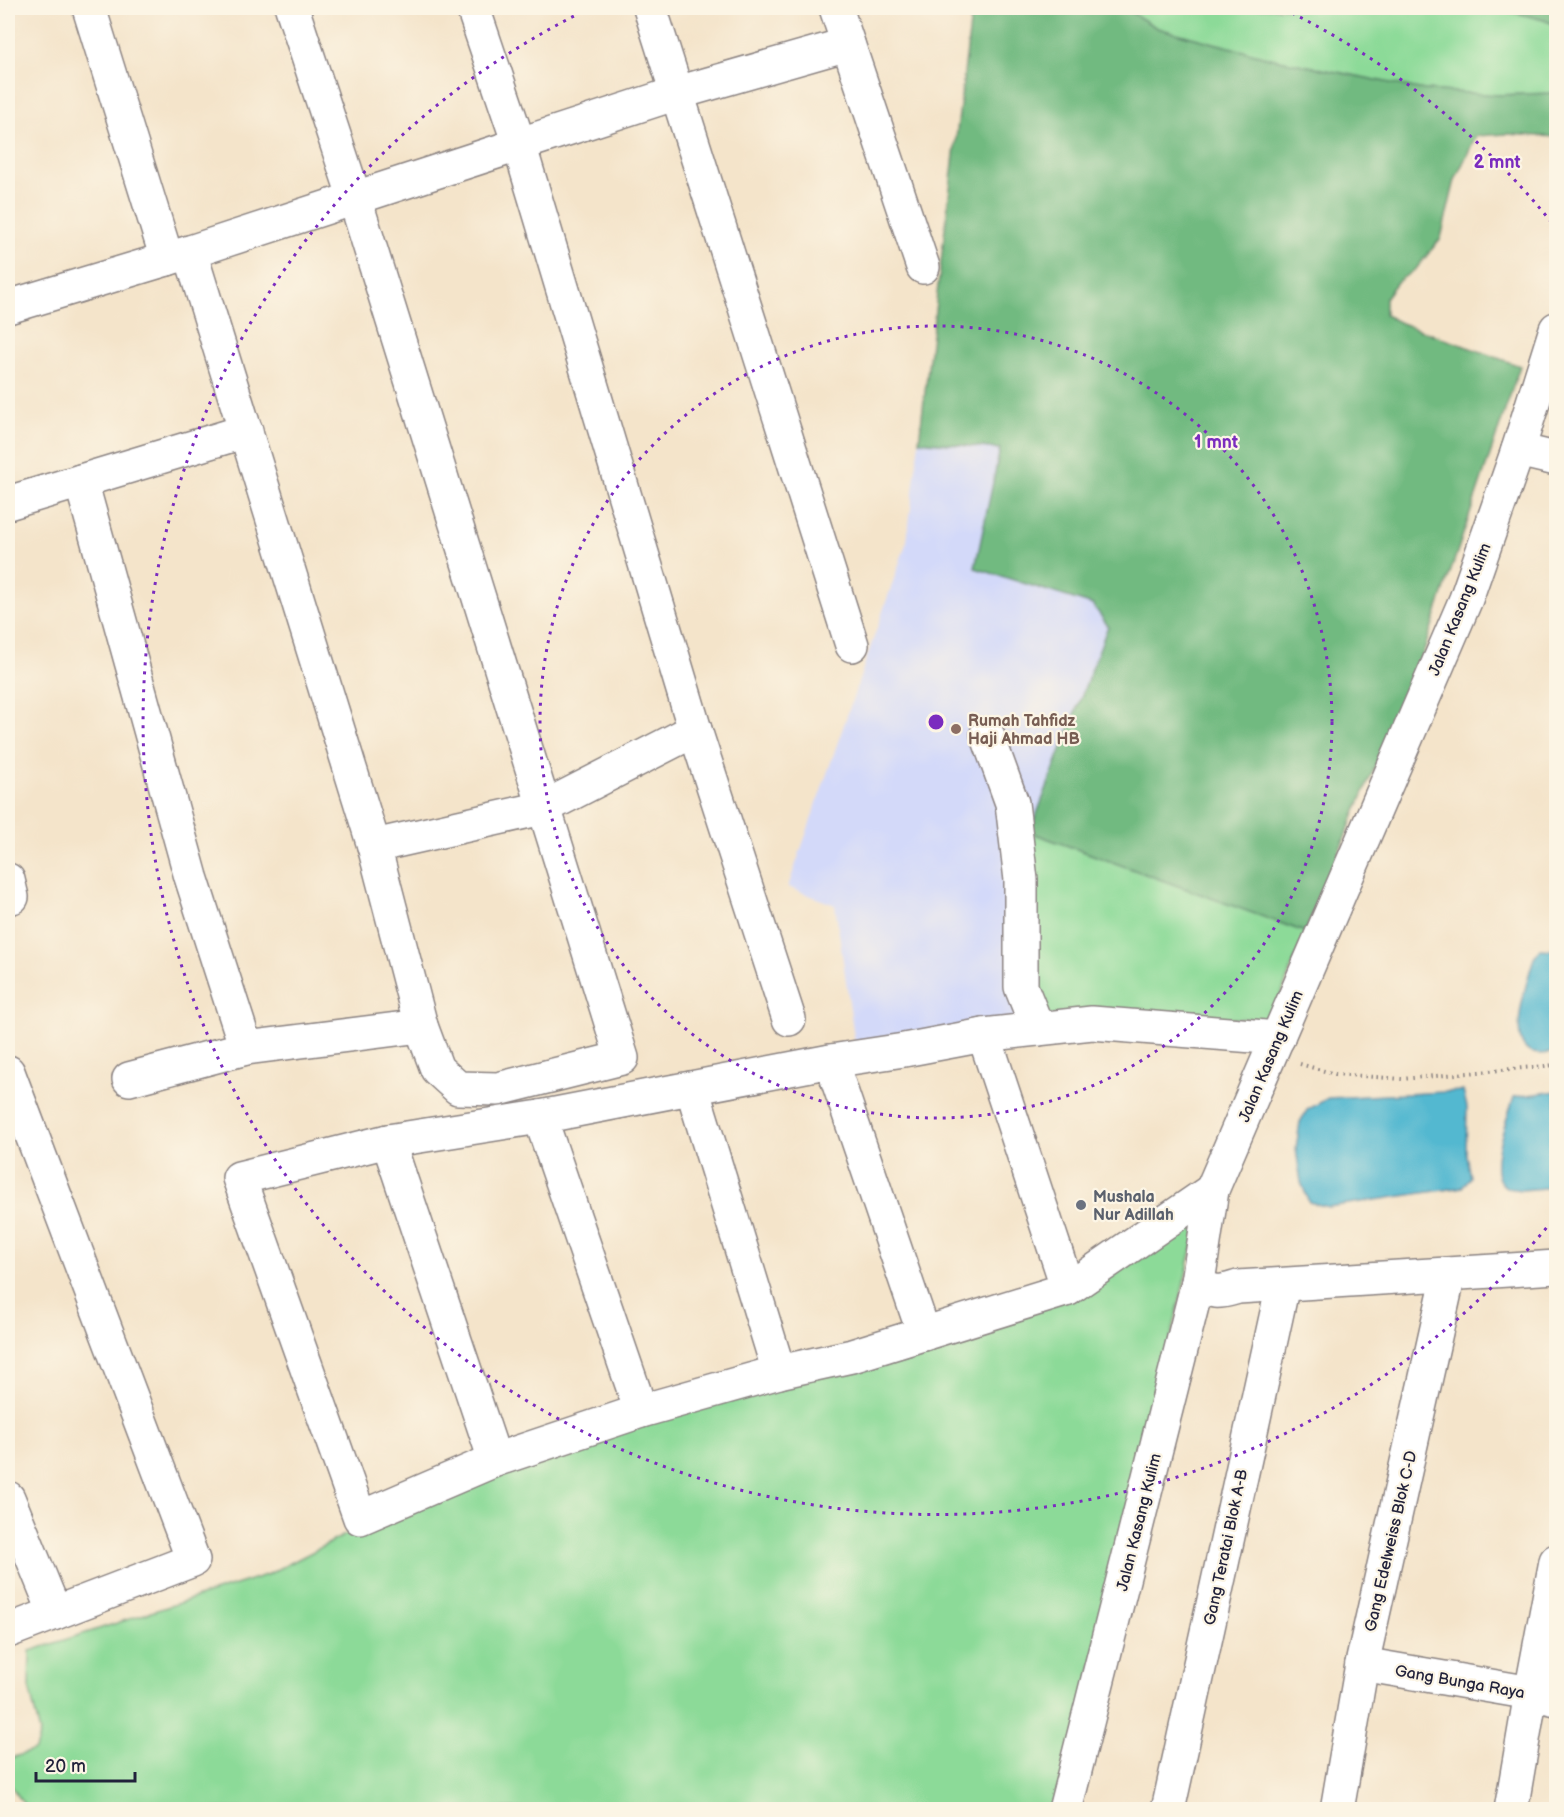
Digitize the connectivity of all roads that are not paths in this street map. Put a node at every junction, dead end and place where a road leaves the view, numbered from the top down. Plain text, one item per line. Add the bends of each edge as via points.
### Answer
1 (89, 8) edge
2 (292, 8) edge
3 (473, 8) edge
4 (650, 8) edge
5 (836, 8) edge
6 (848, 44) junction
7 (677, 93) junction
8 (519, 144) junction
9 (355, 199) junction
10 (179, 255) junction
11 (923, 267) dead end
12 (8, 307) edge
13 (1557, 329) edge
14 (246, 431) junction
15 (1518, 450) junction
16 (1557, 459) edge
17 (81, 481) junction
18 (8, 503) edge
19 (852, 645) dead end
20 (694, 730) junction
21 (987, 734) dead end
22 (543, 808) junction
23 (374, 846) junction
24 (789, 1019) dead end
25 (421, 1026) junction
26 (1038, 1029) junction
27 (984, 1035) junction
28 (1275, 1045) junction
29 (246, 1048) junction
30 (831, 1061) junction
31 (8, 1072) edge
32 (129, 1079) dead end
33 (692, 1088) junction
34 (540, 1117) junction
35 (388, 1141) junction
36 (1212, 1190) junction
37 (1557, 1267) edge
38 (1449, 1274) junction
39 (1198, 1282) junction
40 (1283, 1285) junction
41 (1068, 1289) junction
42 (924, 1334) junction
43 (779, 1372) junction
44 (641, 1411) junction
45 (495, 1460) junction
46 (8, 1498) edge
47 (1557, 1561) edge
48 (55, 1613) junction
49 (8, 1631) edge
50 (1362, 1664) junction
51 (1544, 1696) edge
52 (1065, 1809) edge
53 (1168, 1809) edge
54 (1337, 1809) edge
55 (1511, 1809) edge

1 - 10 street
2 - 9 street
3 - 8 street
4 - 7 street
5 - 6 street
6 - 7 street
6 - 11 street
7 - 8 street
7 - 19 street
8 - 9 street
8 - 20 street
9 - 10 street
9 - 22 street
10 - 12 street
10 - 14 street
13 - 15 street, Jalan Kasang Kulim
14 - 17 street
14 - 23 street
15 - 16 street
15 - 28 street, Jalan Kasang Kulim via 1466,599
17 - 18 street
17 - 29 street via 191,877
20 - 22 street
20 - 24 street
21 - 26 street via 1012,803 1021,880 1021,987
22 - 23 street
22 - 25 street via 622,1058 498,1089 458,1088 437,1069
23 - 25 street
25 - 29 street
26 - 27 street
26 - 28 street via 1092,1023
27 - 30 street
27 - 41 street
28 - 36 street, Jalan Kasang Kulim
29 - 32 street
30 - 33 street
30 - 42 street
31 - 48 street via 193,1560
33 - 34 street
33 - 43 street
34 - 35 street
34 - 44 street
35 - 45 street
35 - 45 street via 239,1178 360,1518
36 - 39 street, Jalan Kasang Kulim
36 - 41 street
37 - 38 street
38 - 40 street
38 - 50 street, Gang Edelweiss Blok C-D
39 - 40 street via 1208,1291 1219,1292
39 - 52 street, Jalan Kasang Kulim
40 - 53 street, Gang Teratai Blok A-B
41 - 42 street
42 - 43 street via 852,1356
43 - 44 street
44 - 45 street
46 - 48 street
47 - 51 street
48 - 49 street
50 - 51 street, Gang Bunga Raya
50 - 54 street, Gang Edelweiss Blok C-D
51 - 55 street

